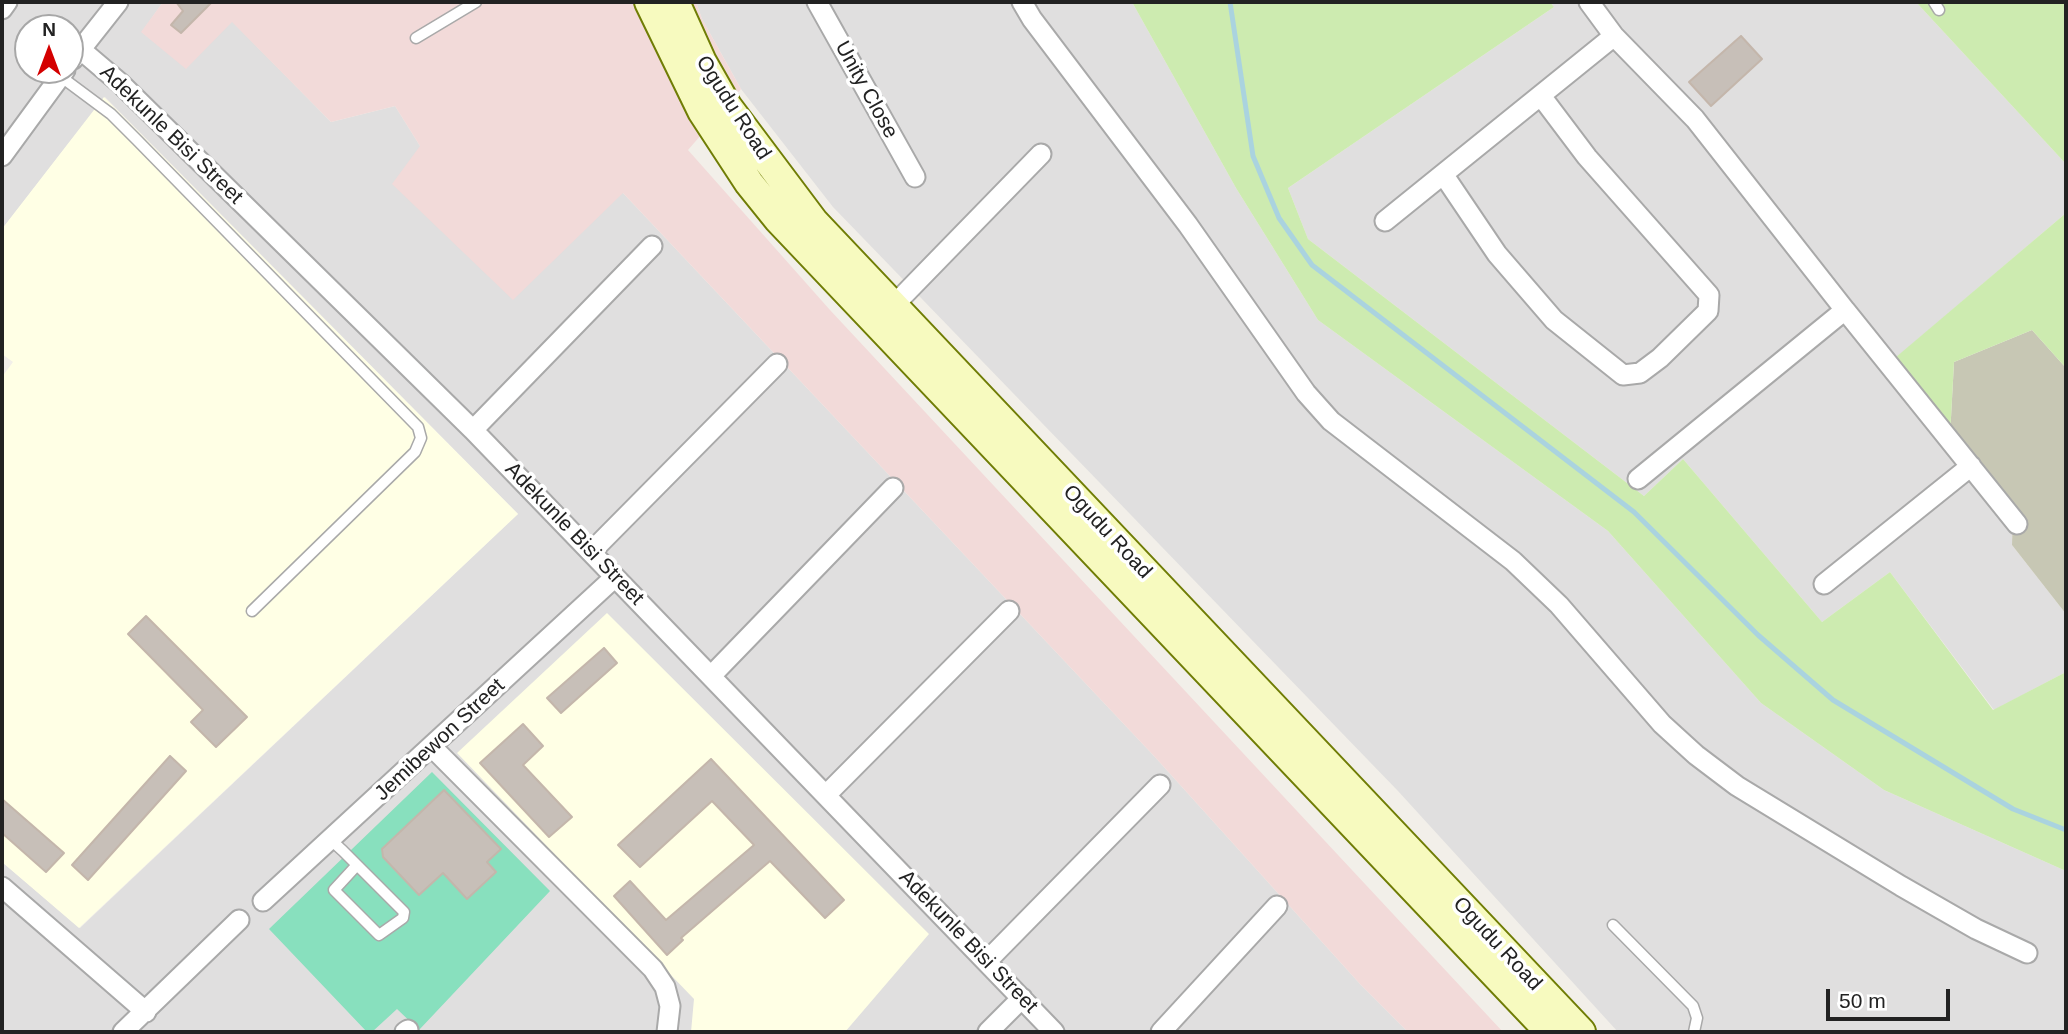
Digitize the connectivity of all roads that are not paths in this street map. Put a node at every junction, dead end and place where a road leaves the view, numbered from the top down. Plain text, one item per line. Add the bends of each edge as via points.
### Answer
1 (7, 2) edge
2 (118, 2) edge
3 (476, 2) edge
4 (649, 2) edge
5 (675, 2) edge
6 (817, 2) edge
7 (1022, 2) edge
8 (1589, 2) edge
9 (2, 9) edge
10 (1614, 36) junction
11 (416, 38) dead end
12 (84, 45) edge
13 (84, 70) edge
14 (84, 82) edge
15 (54, 84) edge
16 (1541, 96) junction
17 (1041, 154) dead end
18 (2, 156) edge
19 (1443, 174) junction
20 (915, 177) dead end
21 (1385, 221) dead end
22 (652, 246) dead end
23 (893, 306) junction
24 (1845, 310) junction
25 (777, 364) dead end
26 (973, 409) junction
27 (473, 430) junction
28 (1971, 466) junction
29 (1638, 479) dead end
30 (893, 488) dead end
31 (2017, 524) dead end
32 (591, 552) junction
33 (615, 577) junction
34 (1824, 584) dead end
35 (252, 611) dead end
36 (1009, 611) dead end
37 (711, 676) junction
38 (432, 747) junction
39 (1160, 785) dead end
40 (826, 795) junction
41 (331, 840) junction
42 (357, 865) junction
43 (2, 887) edge
44 (263, 901) dead end
45 (1277, 906) dead end
46 (239, 920) dead end
47 (1613, 925) dead end
48 (2027, 953) dead end
49 (988, 960) junction
50 (1022, 998) junction
51 (146, 1012) junction
52 (123, 1032) edge
53 (667, 1032) edge
54 (988, 1032) edge
55 (1054, 1032) edge
56 (1161, 1032) edge
57 (1550, 1032) edge
58 (1581, 1032) edge
59 (1694, 1032) edge

1 - 9 street
2 - 12 street
3 - 11 lane
4 - 26 main road, Ogudu Road via 702,111 749,183 825,271
5 - 23 main road, Ogudu Road via 702,62 758,150 814,222
6 - 20 street, Unity Close
7 - 48 street via 1173,203 1306,393 1331,421 1513,561 1696,755 1737,786 1901,886
8 - 10 street
10 - 16 street
10 - 24 street via 1695,119
13 - 27 street, Adekunle Bisi Street via 120,83
14 - 35 lane via 418,427 421,438 415,452
15 - 18 street
16 - 19 street
16 - 19 street via 1587,157 1709,295 1708,311 1650,366 1623,375 1554,320 1497,254
17 - 23 street
19 - 21 street
22 - 27 street
23 - 26 main road, Ogudu Road
24 - 28 street
24 - 29 street
25 - 32 street
26 - 57 main road, Ogudu Road
26 - 58 main road, Ogudu Road
27 - 32 street, Adekunle Bisi Street
28 - 31 street
28 - 34 street
30 - 37 street
32 - 33 street, Adekunle Bisi Street
33 - 37 street, Adekunle Bisi Street
33 - 38 street, Jemibewon Street
36 - 40 street
37 - 40 street, Adekunle Bisi Street
38 - 41 street, Jemibewon Street
38 - 53 street via 653,969 665,986 670,1006
39 - 49 street
40 - 49 street, Adekunle Bisi Street
41 - 42 lane
41 - 44 street, Jemibewon Street
42 - 42 lane via 404,912 403,918 379,935 334,890
43 - 51 street
45 - 56 street
46 - 51 street
47 - 59 lane via 1693,1006 1697,1018
49 - 50 street, Adekunle Bisi Street
50 - 54 street
50 - 55 street, Adekunle Bisi Street
51 - 52 street

